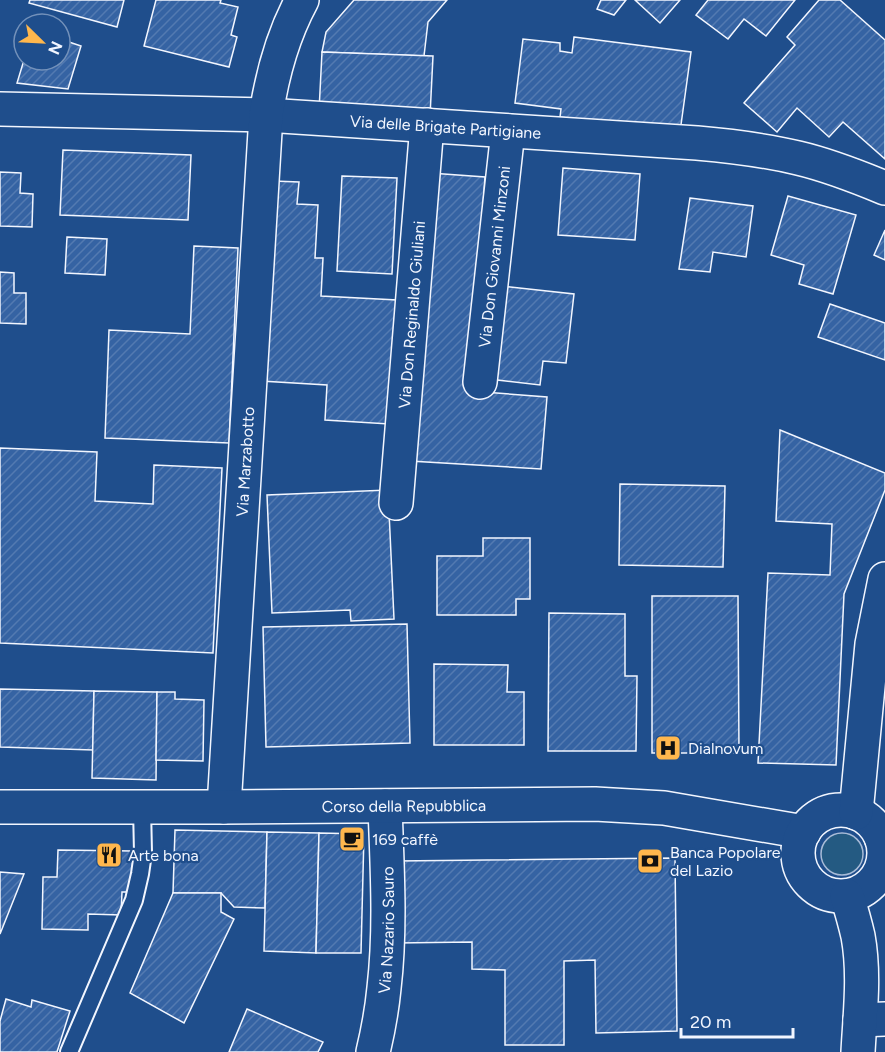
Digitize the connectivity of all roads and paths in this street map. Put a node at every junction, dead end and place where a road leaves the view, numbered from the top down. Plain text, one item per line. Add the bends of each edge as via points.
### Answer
1 (302, 0) edge
2 (0, 109) edge
3 (266, 115) junction
4 (427, 125) junction
5 (508, 131) junction
6 (885, 188) edge
7 (480, 382) dead end
8 (396, 503) dead end
9 (885, 579) edge
10 (385, 806) junction
11 (0, 807) edge
12 (142, 807) junction
13 (225, 807) junction
14 (856, 813) junction
15 (804, 832) junction
16 (883, 835) edge
17 (847, 896) junction
18 (868, 1030) edge
19 (69, 1052) edge
20 (373, 1052) edge

1 - 3 street, Via Marzabotto via 277,63
2 - 3 street, Via delle Brigate Partigiane
3 - 4 street, Via delle Brigate Partigiane
3 - 13 street, Via Marzabotto
4 - 5 street, Via delle Brigate Partigiane
4 - 8 street, Via Don Reginaldo Giuliani
5 - 6 street, Via delle Brigate Partigiane via 758,150 796,157
5 - 7 street, Via Don Giovanni Minzoni
9 - 14 street via 872,644
10 - 13 street, Corso della Repubblica
10 - 15 street, Corso della Repubblica via 630,806
10 - 20 street, Via Nazario Sauro via 386,967
11 - 12 street, Corso della Repubblica
12 - 13 street, Corso della Repubblica
12 - 19 lane via 143,853 134,900
14 - 15 street via 844,810 821,815
14 - 16 street via 867,818
15 - 17 street via 798,858 809,882 833,896
16 - 17 street via 884,862 878,874 865,889
17 - 18 street via 858,937

